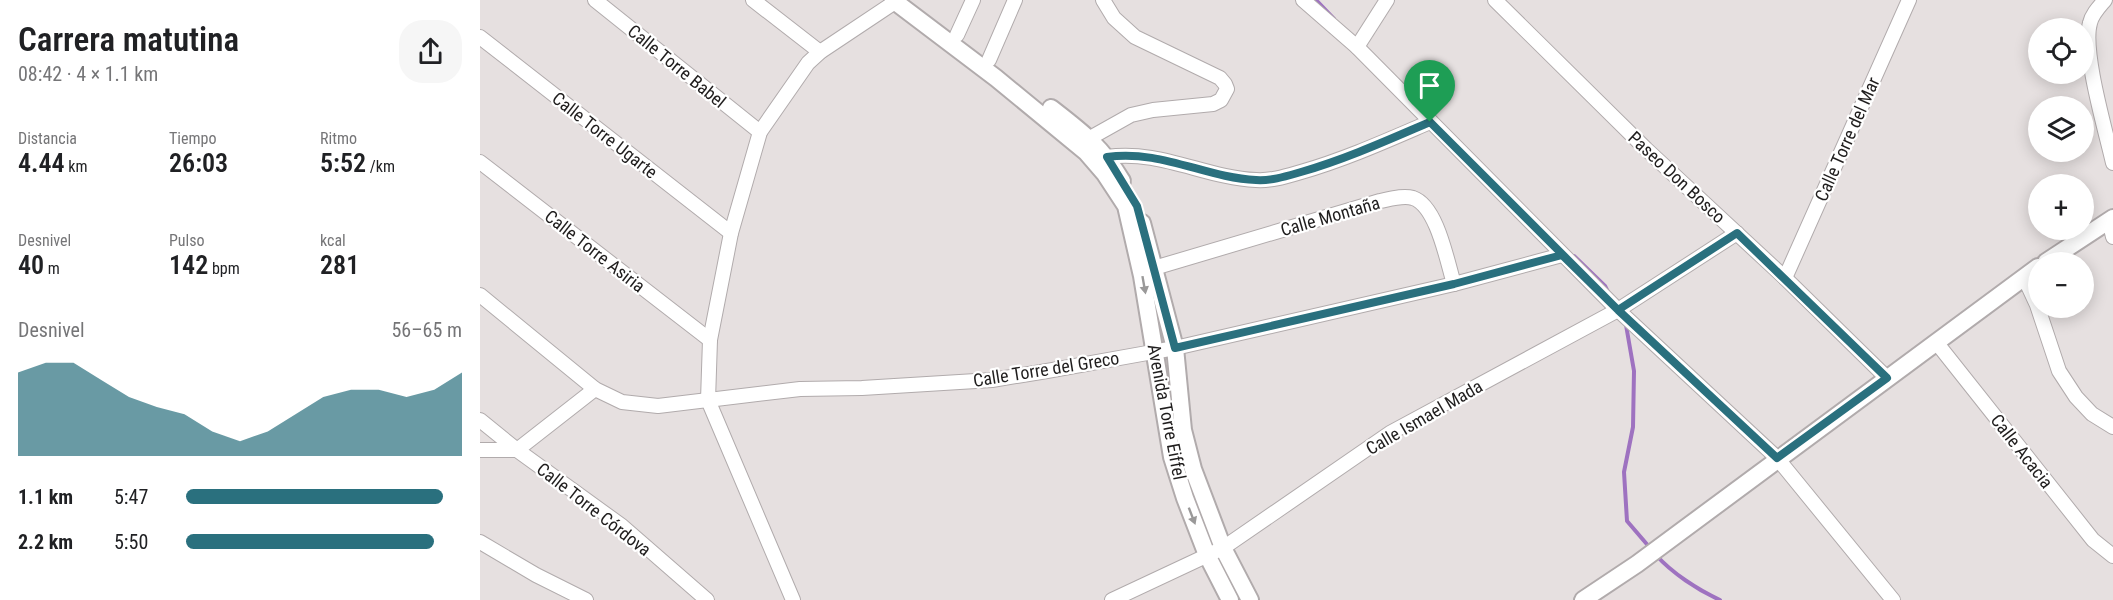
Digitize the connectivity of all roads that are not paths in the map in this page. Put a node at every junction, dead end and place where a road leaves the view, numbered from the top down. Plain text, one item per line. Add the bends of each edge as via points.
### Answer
1 (595, 0) edge
2 (753, 0) edge
3 (973, 0) edge
4 (1016, 0) edge
5 (1103, 0) edge
6 (1303, 0) edge
7 (1387, 0) edge
8 (1495, 0) edge
9 (1909, 0) edge
10 (2105, 0) edge
11 (899, 1) edge
12 (957, 35) junction
13 (480, 37) edge
14 (1357, 47) junction
15 (820, 52) junction
16 (989, 60) junction
17 (1430, 122) junction
18 (760, 132) junction
19 (1090, 138) junction
20 (1107, 157) junction
21 (480, 162) edge
22 (2113, 163) edge
23 (2112, 225) edge
24 (731, 233) junction
25 (1737, 233) junction
26 (2064, 252) edge
27 (1562, 255) junction
28 (1154, 268) junction
29 (2028, 274) edge
30 (2024, 277) junction
31 (1785, 278) junction
32 (1454, 284) junction
33 (480, 295) edge
34 (1618, 310) junction
35 (710, 340) junction
36 (1936, 342) junction
37 (1175, 348) junction
38 (1155, 351) junction
39 (1887, 378) junction
40 (595, 389) junction
41 (708, 400) junction
42 (480, 420) edge
43 (2113, 428) edge
44 (480, 450) edge
45 (517, 450) junction
46 (1777, 458) junction
47 (1223, 548) junction
48 (483, 551) edge
49 (1207, 555) junction
50 (2113, 555) edge
51 (586, 600) edge
52 (707, 600) edge
53 (794, 600) edge
54 (1112, 600) edge
55 (1230, 600) edge
56 (1250, 600) edge
57 (1583, 600) edge
58 (1893, 600) edge

1 - 18 street, Calle Torre Babel
2 - 15 street
3 - 12 street
4 - 16 street
5 - 19 street via 1114,18 1135,37 1220,78 1227,89 1221,100 1213,104 1131,115
6 - 14 street
7 - 14 street
8 - 25 street, Paseo Don Bosco
9 - 31 street, Calle Torre del Mar
10 - 22 street via 2094,14 2088,32
11 - 12 street, Avenida Torre Eiffel
11 - 15 street
11 -> 38 street, Avenida Torre Eiffel via 1046,117 1105,174 1126,206
12 - 16 street, Avenida Torre Eiffel
13 - 24 street, Calle Torre Ugarte
14 - 17 street
15 - 18 street
16 - 19 street, Avenida Torre Eiffel
17 - 20 street via 1327,164 1277,178 1257,180 1155,158
17 - 27 street
18 - 24 street
19 - 20 street, Avenida Torre Eiffel
20 - 28 street, Avenida Torre Eiffel via 1137,206
21 - 35 street, Calle Torre Asiria
23 - 26 street
24 - 35 street
25 - 31 street, Paseo Don Bosco
25 - 34 street, Calle Ismael Mada
27 - 32 street, Calle Torre del Greco
27 - 34 street
28 - 32 street, Calle Montaña via 1380,201 1412,198 1424,204 1433,217
28 - 37 street, Avenida Torre Eiffel
29 - 30 street
30 - 36 street
30 - 43 street via 2059,371 2092,414
31 - 39 street, Paseo Don Bosco
32 - 37 street, Calle Torre del Greco
33 - 40 street, Calle Torre del Greco
34 - 46 street
34 - 47 street, Calle Ismael Mada via 1390,433
35 - 41 street
36 - 39 street
36 - 50 street, Calle Acacia via 2093,540
37 - 38 street, Calle Torre del Greco
37 - 47 street, Avenida Torre Eiffel via 1183,430 1193,469
38 - 41 street, Calle Torre del Greco via 992,380 800,389
38 -> 49 street, Avenida Torre Eiffel via 1172,458
39 - 46 street
40 - 41 street, Calle Torre del Greco via 622,402 658,406
40 - 45 street
41 - 53 street
42 - 45 street, Calle Torre Córdova
44 - 45 street
45 - 52 street, Calle Torre Córdova via 622,526
46 - 57 street
46 - 58 street
47 - 49 street, Calle Ismael Mada
47 - 56 street, Avenida Torre Eiffel
48 - 51 street
49 - 54 street, Calle Ismael Mada
49 - 55 street, Avenida Torre Eiffel

